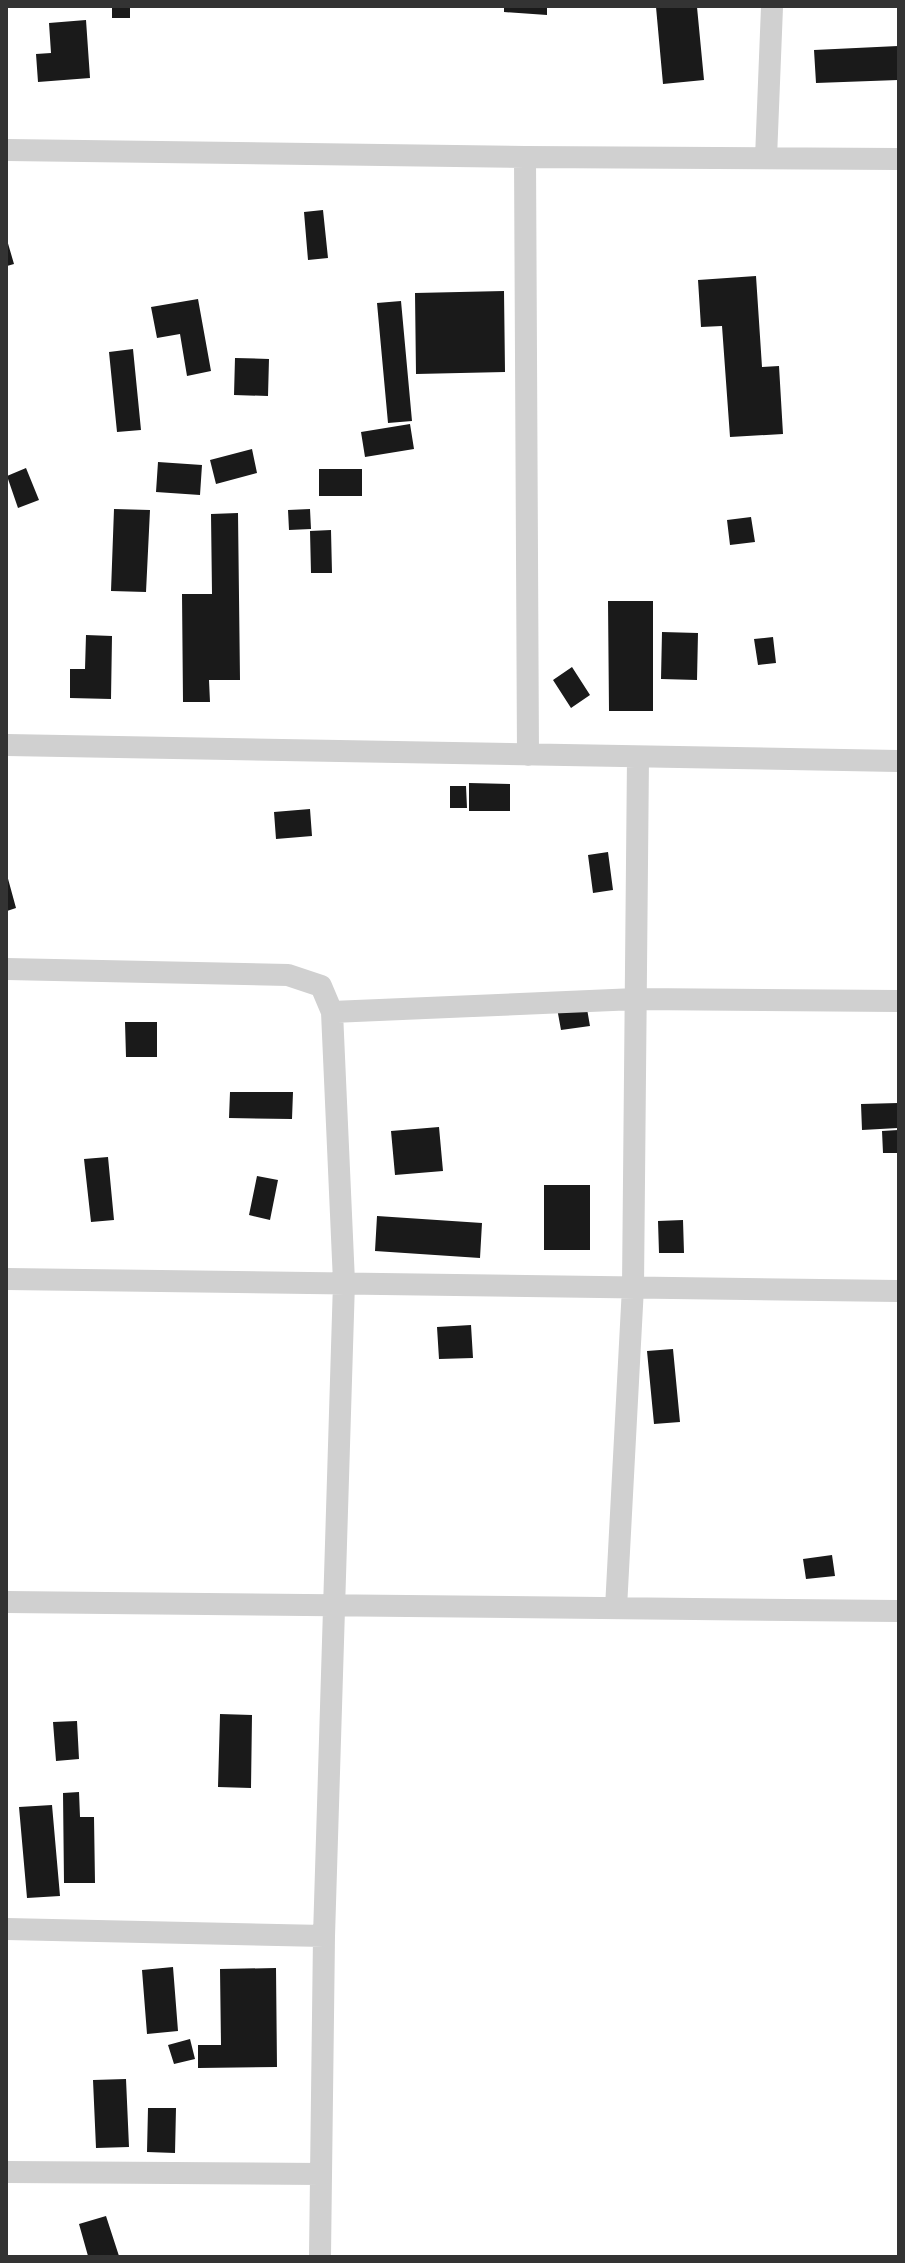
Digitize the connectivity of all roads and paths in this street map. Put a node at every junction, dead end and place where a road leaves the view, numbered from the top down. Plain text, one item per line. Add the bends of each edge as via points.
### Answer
1 (772, 7) edge
2 (7, 150) edge
3 (525, 157) junction
4 (766, 158) junction
5 (898, 159) edge
6 (7, 746) edge
7 (528, 754) junction
8 (638, 756) junction
9 (898, 761) edge
10 (7, 969) edge
11 (636, 999) junction
12 (898, 1001) edge
13 (332, 1012) junction
14 (7, 1279) edge
15 (344, 1282) junction
16 (633, 1287) junction
17 (898, 1291) edge
18 (7, 1602) edge
19 (335, 1605) junction
20 (616, 1608) junction
21 (898, 1611) edge
22 (7, 1929) edge
23 (324, 1936) junction
24 (7, 2172) edge
25 (321, 2174) junction
26 (320, 2256) edge

1 - 4 street
2 - 3 street
3 - 4 street
3 - 7 street
4 - 5 street
6 - 7 street
7 - 8 street
8 - 9 street
8 - 11 street
10 - 13 street via 288,975 321,986
11 - 12 street
11 - 13 street
11 - 16 street
13 - 15 street
14 - 15 street
15 - 16 street
15 - 19 street
16 - 17 street
16 - 20 street
18 - 19 street
19 - 20 street
19 - 23 street
20 - 21 street
22 - 23 street
23 - 25 street
24 - 25 street
25 - 26 street

